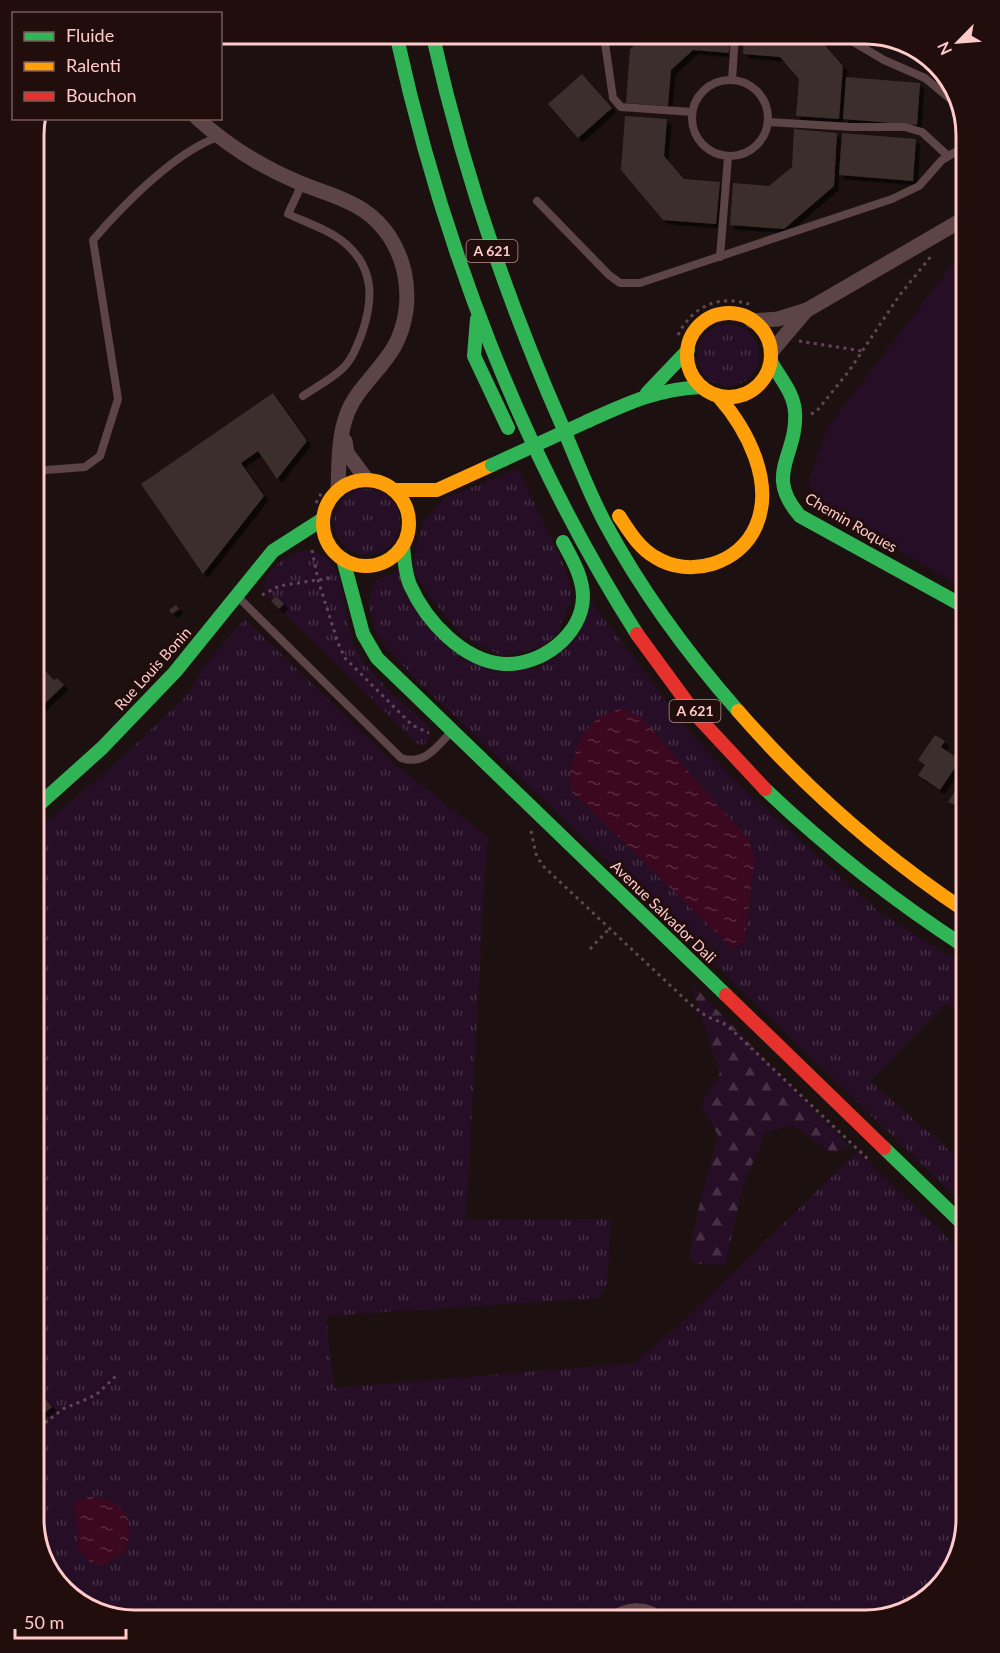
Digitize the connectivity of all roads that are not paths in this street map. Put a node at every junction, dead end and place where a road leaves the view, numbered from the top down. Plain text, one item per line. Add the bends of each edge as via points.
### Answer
1 (399, 44) edge
2 (435, 44) edge
3 (605, 44) edge
4 (734, 44) edge
5 (857, 44) edge
6 (732, 80) junction
7 (948, 97) edge
8 (692, 112) junction
9 (199, 120) edge
10 (768, 122) junction
11 (218, 138) junction
12 (956, 151) edge
13 (948, 156) junction
14 (728, 157) junction
15 (302, 184) junction
16 (537, 201) dead end
17 (956, 223) edge
18 (720, 257) junction
19 (807, 310) junction
20 (478, 316) junction
21 (752, 321) junction
22 (688, 350) junction
23 (771, 357) junction
24 (702, 387) junction
25 (753, 390) junction
26 (645, 395) junction
27 (303, 396) dead end
28 (718, 396) junction
29 (796, 416) junction
30 (343, 427) junction
31 (575, 457) junction
32 (525, 464) dead end
33 (44, 470) edge
34 (367, 480) junction
35 (602, 485) dead end
36 (332, 486) junction
37 (395, 490) junction
38 (437, 490) junction
39 (614, 505) dead end
40 (323, 519) junction
41 (409, 520) junction
42 (556, 528) dead end
43 (288, 542) junction
44 (329, 544) junction
45 (403, 545) junction
46 (343, 559) junction
47 (371, 566) junction
48 (236, 596) junction
49 (956, 602) edge
50 (356, 606) junction
51 (452, 731) junction
52 (44, 800) edge
53 (956, 905) edge
54 (956, 941) edge
55 (956, 1217) edge
56 (627, 1610) edge
57 (652, 1610) edge

1 - 20 main road, A 621 via 431,173
2 - 31 main road, A 621 via 465,165 508,302
3 - 8 lane via 613,98 621,108
4 - 6 lane
5 - 7 lane via 925,78
6 - 8 lane via 709,86 700,94
6 - 10 lane via 756,90 764,101
8 - 14 lane via 698,140 716,154
9 - 11 street
10 - 13 lane via 905,127 922,132
10 - 14 lane via 762,139 753,149
11 - 15 street via 260,165
11 - 33 lane via 199,144 129,201 93,240 118,399 100,456 85,467
12 - 13 lane
13 - 18 lane via 919,186 892,199
14 - 18 lane
15 - 27 lane via 288,214 348,245 366,272 372,291 355,351 343,369
15 - 30 street via 363,210 381,225 405,269 408,297 404,323 394,347 347,411
16 - 18 lane via 620,283 640,284
17 - 19 street
19 - 21 street via 773,320
19 - 23 street via 786,331
20 - 32 main road via 474,356
20 - 54 main road, A 621 via 556,490 597,569 618,607 687,703 727,750 798,820 890,897
21 - 22 main road via 730,314 712,317 695,331
21 - 23 main road via 762,329
22 - 24 main road via 690,370
22 - 26 main road
23 - 25 main road via 761,383
23 - 29 main road via 793,397
24 - 26 main road via 672,388
24 - 28 main road
25 - 28 main road via 736,397
25 - 29 main road via 773,394
26 - 38 main road, bridge
28 - 39 main road via 736,415 750,442 759,479 760,506 755,526 740,548 724,561 703,567 663,562 630,536
29 - 49 main road, Chemin Roques via 783,467 784,496 790,507
30 - 34 street via 347,453
30 - 36 street
31 - 35 main road via 597,475
31 - 53 main road, A 621 via 606,524 655,606 741,714 858,833
34 - 36 main road
34 - 37 main road via 382,482
36 - 40 main road
37 - 38 main road
37 - 41 main road via 405,504
38 - 41 main road
40 - 43 main road, Rue Louis Bonin
40 - 44 main road
41 - 45 main road
42 - 45 main road via 578,569 583,599 576,622 559,645 520,663 481,659 444,632 410,585
43 - 44 main road
43 - 48 main road, Rue Louis Bonin via 273,551
44 - 46 main road
45 - 47 main road via 388,560
46 - 47 main road
46 - 50 main road, Avenue Salvador Dali
47 - 50 main road via 359,589
48 - 51 lane via 401,758 424,759
48 - 52 main road, Rue Louis Bonin via 151,698
50 - 51 main road, Avenue Salvador Dali via 363,634 377,658
51 - 55 main road, Avenue Salvador Dali
56 - 57 lane via 645,1606

